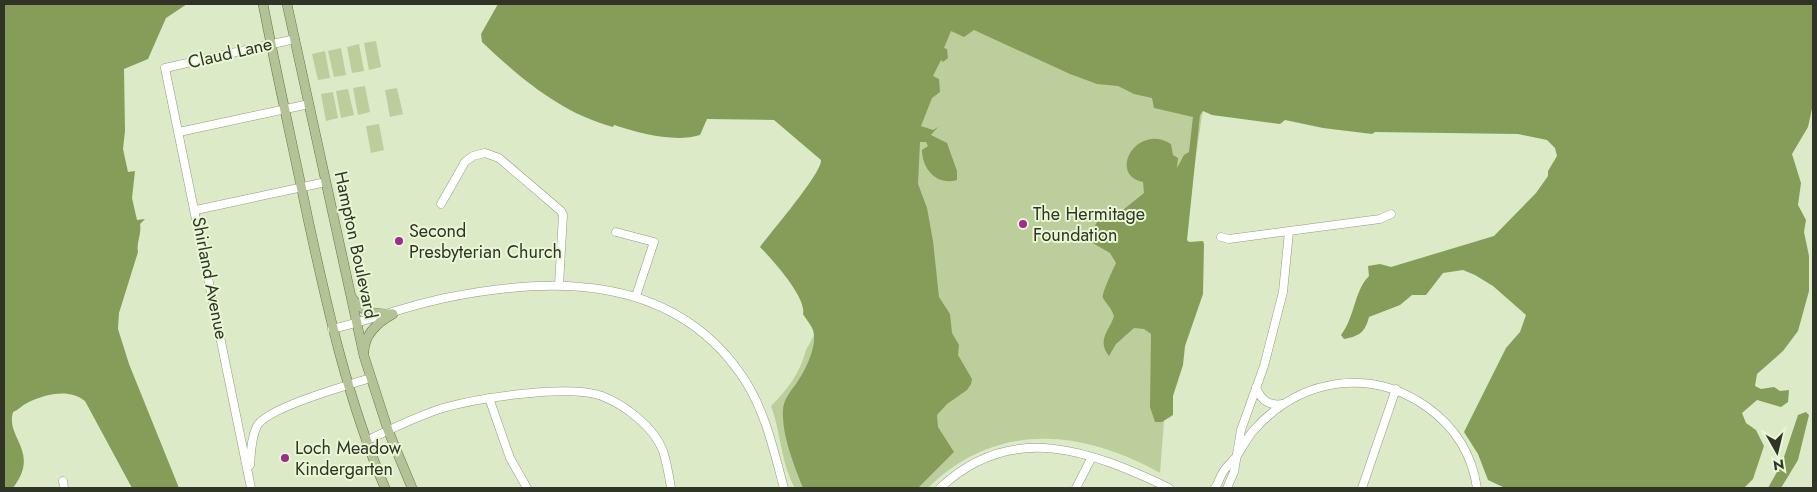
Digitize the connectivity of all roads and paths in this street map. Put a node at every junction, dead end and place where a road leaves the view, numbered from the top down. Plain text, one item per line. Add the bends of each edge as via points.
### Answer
1 (263, 4) edge
2 (287, 4) edge
3 (295, 39) junction
4 (271, 43) junction
5 (165, 68) joint
6 (309, 104) junction
7 (285, 109) junction
8 (179, 132) junction
9 (326, 182) junction
10 (301, 187) junction
11 (440, 204) dead end
12 (196, 210) junction
13 (1391, 214) dead end
14 (616, 232) dead end
15 (1289, 232) junction
16 (1221, 237) dead end
17 (559, 285) junction
18 (350, 295) junction
19 (636, 296) junction
20 (393, 314) junction
21 (356, 324) junction
22 (332, 329) junction
23 (364, 356) junction
24 (370, 378) junction
25 (347, 386) junction
26 (1256, 388) junction
27 (1396, 389) junction
28 (489, 398) junction
29 (1286, 404) junction
30 (388, 430) junction
31 (366, 441) junction
32 (1092, 457) junction
33 (1235, 459) junction
34 (250, 477) junction
35 (245, 488) edge
36 (251, 488) edge
37 (385, 488) edge
38 (412, 488) edge
39 (527, 488) edge
40 (672, 488) edge
41 (784, 488) edge
42 (940, 488) edge
43 (1076, 488) edge
44 (1169, 488) edge
45 (1216, 488) edge
46 (1226, 488) edge
47 (1362, 488) edge
48 (1477, 488) edge

1 - 4 main road
2 - 3 main road, Hampton Boulevard
3 - 4 street, Claud Lane
3 - 6 main road, Hampton Boulevard
4 - 5 street, Claud Lane
4 - 7 main road
5 - 8 street, Shirland Avenue
6 - 7 street
6 - 9 main road, Hampton Boulevard
7 - 8 street
7 - 10 main road
8 - 12 street, Shirland Avenue
9 - 10 street
9 - 18 main road, Hampton Boulevard
10 - 12 street
10 - 22 main road
11 - 17 street via 465,162 485,153 498,158 563,215
12 - 34 street, Shirland Avenue
13 - 15 street via 1380,219
14 - 19 street via 654,242
15 - 16 street via 1229,240
15 - 26 street via 1283,292
17 - 19 street via 604,288
17 - 20 street via 480,292
18 - 20 main road via 363,310
18 - 21 main road, Hampton Boulevard
19 - 41 street via 694,327 732,363 746,382 764,418
20 - 21 street
20 - 23 main road via 368,334
21 - 22 street
21 - 23 main road, Hampton Boulevard
22 - 25 main road
23 - 24 main road, Hampton Boulevard
24 - 25 street
24 - 30 main road, Hampton Boulevard
25 - 31 main road
25 - 34 street via 266,416 253,435
26 - 29 street via 1267,403
26 - 33 street
27 - 29 street via 1358,382 1344,383 1311,390
27 - 47 street
27 - 48 street via 1432,411 1459,437
28 - 30 street via 442,408
28 - 39 street via 510,458
28 - 40 street via 558,391 600,396 625,408 648,428 662,450
29 - 33 street via 1252,432
30 - 31 street
30 - 38 main road, Hampton Boulevard
31 - 37 main road
32 - 42 street via 1042,446 1011,450 968,466
32 - 43 street
32 - 44 street via 1123,466
33 - 45 street via 1225,468
33 - 46 street via 1234,472
34 - 35 street
34 - 36 street, Shirland Avenue

